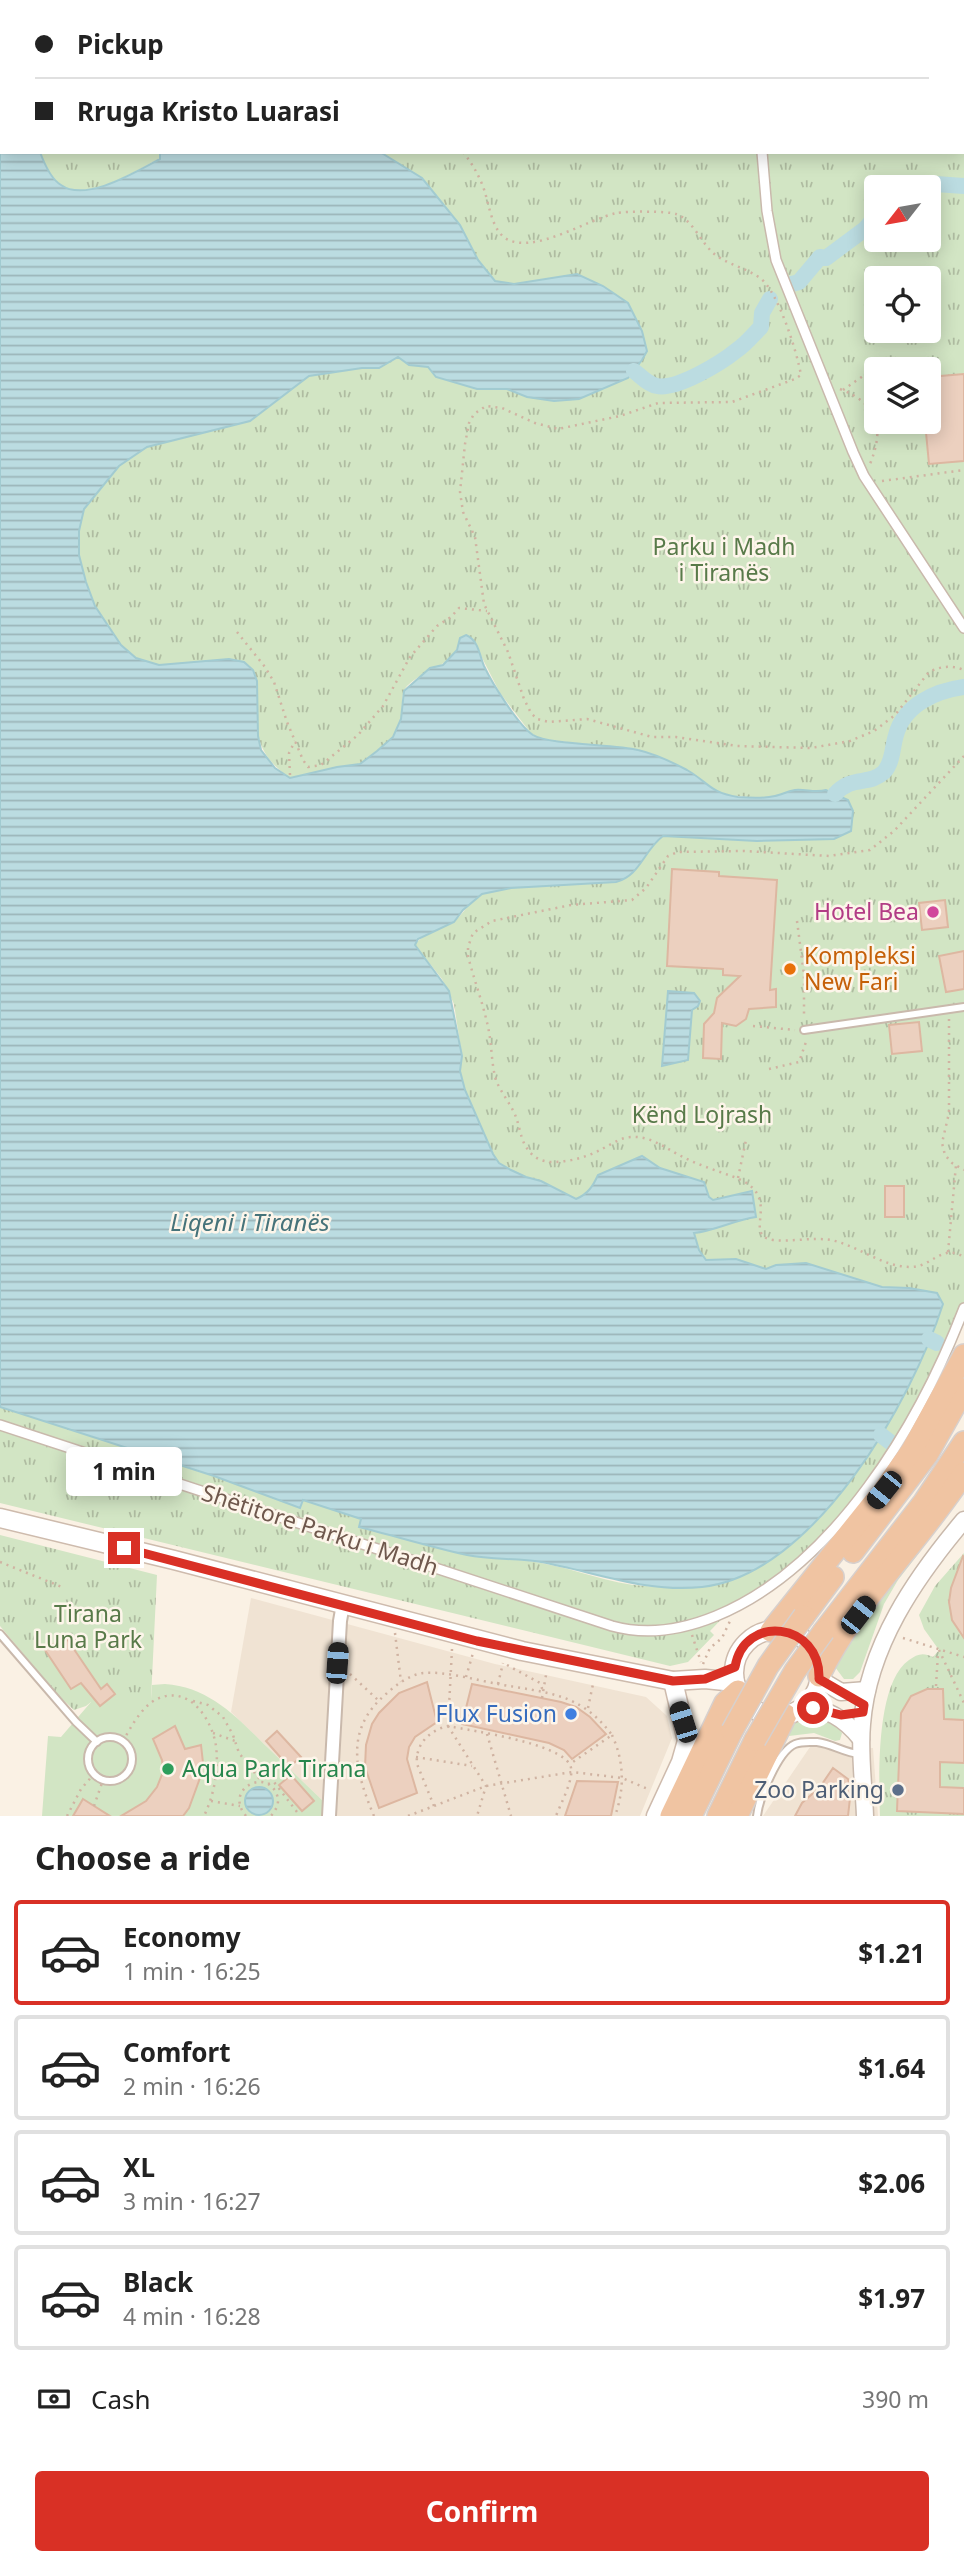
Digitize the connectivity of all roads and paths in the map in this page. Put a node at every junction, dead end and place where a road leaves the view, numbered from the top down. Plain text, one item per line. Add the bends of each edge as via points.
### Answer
1 (465, 154) edge
2 (762, 154) edge
3 (864, 376) edge
4 (825, 384) junction
5 (843, 390) junction
6 (964, 470) edge
7 (866, 479) junction
8 (487, 611) junction
9 (964, 628) edge
10 (237, 632) dead end
11 (964, 670) edge
12 (295, 741) junction
13 (964, 756) edge
14 (290, 775) dead end
15 (797, 920) dead end
16 (964, 1007) edge
17 (947, 1009) junction
18 (752, 1026) dead end
19 (807, 1030) junction
20 (769, 1069) dead end
21 (746, 1140) dead end
22 (956, 1166) junction
23 (964, 1170) edge
24 (738, 1178) junction
25 (948, 1252) junction
26 (964, 1257) edge
27 (964, 1308) edge
28 (964, 1354) edge
29 (964, 1390) edge
30 (0, 1424) edge
31 (964, 1442) edge
32 (964, 1473) edge
33 (0, 1518) edge
34 (964, 1520) edge
35 (0, 1562) edge
36 (62, 1587) dead end
37 (343, 1604) junction
38 (395, 1630) dead end
39 (727, 1631) dead end
40 (771, 1631) junction
41 (0, 1634) edge
42 (904, 1639) dead end
43 (696, 1645) dead end
44 (452, 1648) dead end
45 (939, 1650) junction
46 (473, 1653) dead end
47 (964, 1657) edge
48 (337, 1663) junction
49 (546, 1675) dead end
50 (450, 1676) junction
51 (466, 1677) junction
52 (819, 1677) junction
53 (736, 1680) junction
54 (673, 1681) junction
55 (401, 1682) junction
56 (498, 1684) junction
57 (593, 1684) dead end
58 (936, 1686) dead end
59 (543, 1692) junction
60 (542, 1698) dead end
61 (378, 1700) junction
62 (191, 1701) junction
63 (865, 1702) junction
64 (964, 1703) edge
65 (587, 1709) junction
66 (793, 1712) junction
67 (834, 1714) junction
68 (448, 1726) junction
69 (213, 1733) junction
70 (487, 1734) junction
71 (612, 1735) junction
72 (123, 1741) junction
73 (235, 1741) junction
74 (97, 1742) junction
75 (861, 1747) junction
76 (416, 1757) junction
77 (570, 1764) junction
78 (473, 1766) junction
79 (572, 1772) junction
80 (94, 1774) junction
81 (622, 1778) junction
82 (103, 1780) junction
83 (262, 1782) junction
84 (501, 1783) junction
85 (268, 1784) junction
86 (486, 1786) junction
87 (656, 1793) dead end
88 (211, 1801) junction
89 (94, 1806) dead end
90 (240, 1806) junction
91 (434, 1806) junction
92 (67, 1816) edge
93 (204, 1816) edge
94 (246, 1816) edge
95 (271, 1816) edge
96 (296, 1816) edge
97 (329, 1816) edge
98 (374, 1816) edge
99 (408, 1816) edge
100 (477, 1816) edge
101 (511, 1816) edge
102 (556, 1816) edge
103 (615, 1816) edge
104 (656, 1816) edge
105 (671, 1816) edge
106 (691, 1816) edge
107 (718, 1816) edge
108 (737, 1816) edge
109 (757, 1816) edge
110 (865, 1816) edge

1 - 8 path via 483,186 496,226 514,242 534,243 618,213 677,214 716,255 761,278 787,325 801,375 733,402 658,403 558,429 502,408 478,410 469,423 460,492 475,537
2 - 4 street via 776,260
3 - 5 path
4 - 5 path
4 - 7 street
5 - 7 path via 869,408 878,425
6 - 7 path
7 - 9 street
8 - 11 path via 537,719 587,719 652,737 797,749 837,744 886,723 929,672 951,666
8 - 12 path via 458,608 437,626 410,657 383,706 358,735 321,765 306,766
10 - 12 path via 274,682
12 - 14 path via 289,753
13 - 24 path via 882,843 870,850 829,856 678,852 668,856 632,900 571,905 492,921 470,938 468,956 488,1027 496,1080 531,1155 542,1161 573,1160 632,1137 656,1142 688,1160
15 - 19 path
16 - 17 lane
17 - 19 lane
17 - 22 path via 950,1086 943,1143 945,1154
18 - 19 path
19 - 20 path via 799,1062
21 - 24 path
22 - 23 path
22 - 25 path
24 - 25 path via 760,1196 759,1226 767,1238 830,1240 909,1267
25 - 26 path
27 - 30 street, Shëtitore Parku i Madh via 932,1384 907,1427 868,1485 810,1553 735,1608 673,1630 642,1632 612,1626
28 - 40 highway via 912,1450
29 - 106 highway, bridge via 911,1479 763,1675
31 - 107 highway, bridge via 795,1671
32 - 52 highway via 833,1647
33 - 37 main road
34 - 63 street via 930,1560 902,1604 880,1652
35 - 36 path
37 - 48 street
37 - 54 main road via 514,1650
38 - 55 path
39 - 43 path via 710,1648 702,1665
40 - 52 main road via 791,1633 807,1644 816,1656
40 - 53 main road via 745,1645 737,1658
41 - 74 lane
42 - 45 path
44 - 50 path
45 - 47 path
45 - 58 path
45 - 64 path
46 - 51 path
48 - 61 path
48 - 97 street
49 - 59 path
50 - 51 path
50 - 55 path via 424,1673
50 - 68 path
51 - 56 path
52 - 63 street
52 - 66 main road via 814,1695
53 - 54 main road
53 - 66 main road via 746,1703 758,1711 771,1716
53 - 105 highway
54 - 104 main road via 687,1741
55 - 61 path
56 - 59 path
56 - 59 path via 503,1662 540,1683
57 - 65 path
59 - 60 path
59 - 65 path via 572,1699
61 - 98 path via 362,1723 356,1744 360,1780
62 - 69 path via 201,1709
62 - 72 path via 180,1696 156,1699
62 - 73 path via 216,1710
63 - 67 street
63 - 75 street
65 - 71 path
66 - 67 street via 813,1708
66 - 108 highway
67 - 75 street via 849,1726
68 - 70 path
68 - 76 path via 427,1737
68 - 78 path
69 - 73 path
69 - 88 path via 216,1765
70 - 77 path via 533,1742
70 - 84 path
71 - 77 path
71 - 81 path
72 - 74 lane via 113,1737
72 - 82 lane via 132,1759 128,1772 117,1780
73 - 83 path
74 - 80 lane via 88,1757
75 - 109 lane via 844,1752 820,1742 794,1744 777,1765
75 - 110 street
76 - 78 path
76 - 91 path
77 - 79 path
78 - 86 path
79 - 81 path
79 - 84 path
79 - 102 path
80 - 82 lane
80 - 92 path via 80,1789
81 - 87 path
81 - 103 path
82 - 89 path
83 - 85 path
83 - 90 path via 245,1788
84 - 86 path
84 - 101 path
85 - 95 path via 278,1799
85 - 96 path via 274,1782
86 - 91 path
86 - 100 path
88 - 90 path
88 - 93 path
90 - 94 path
91 - 99 path

